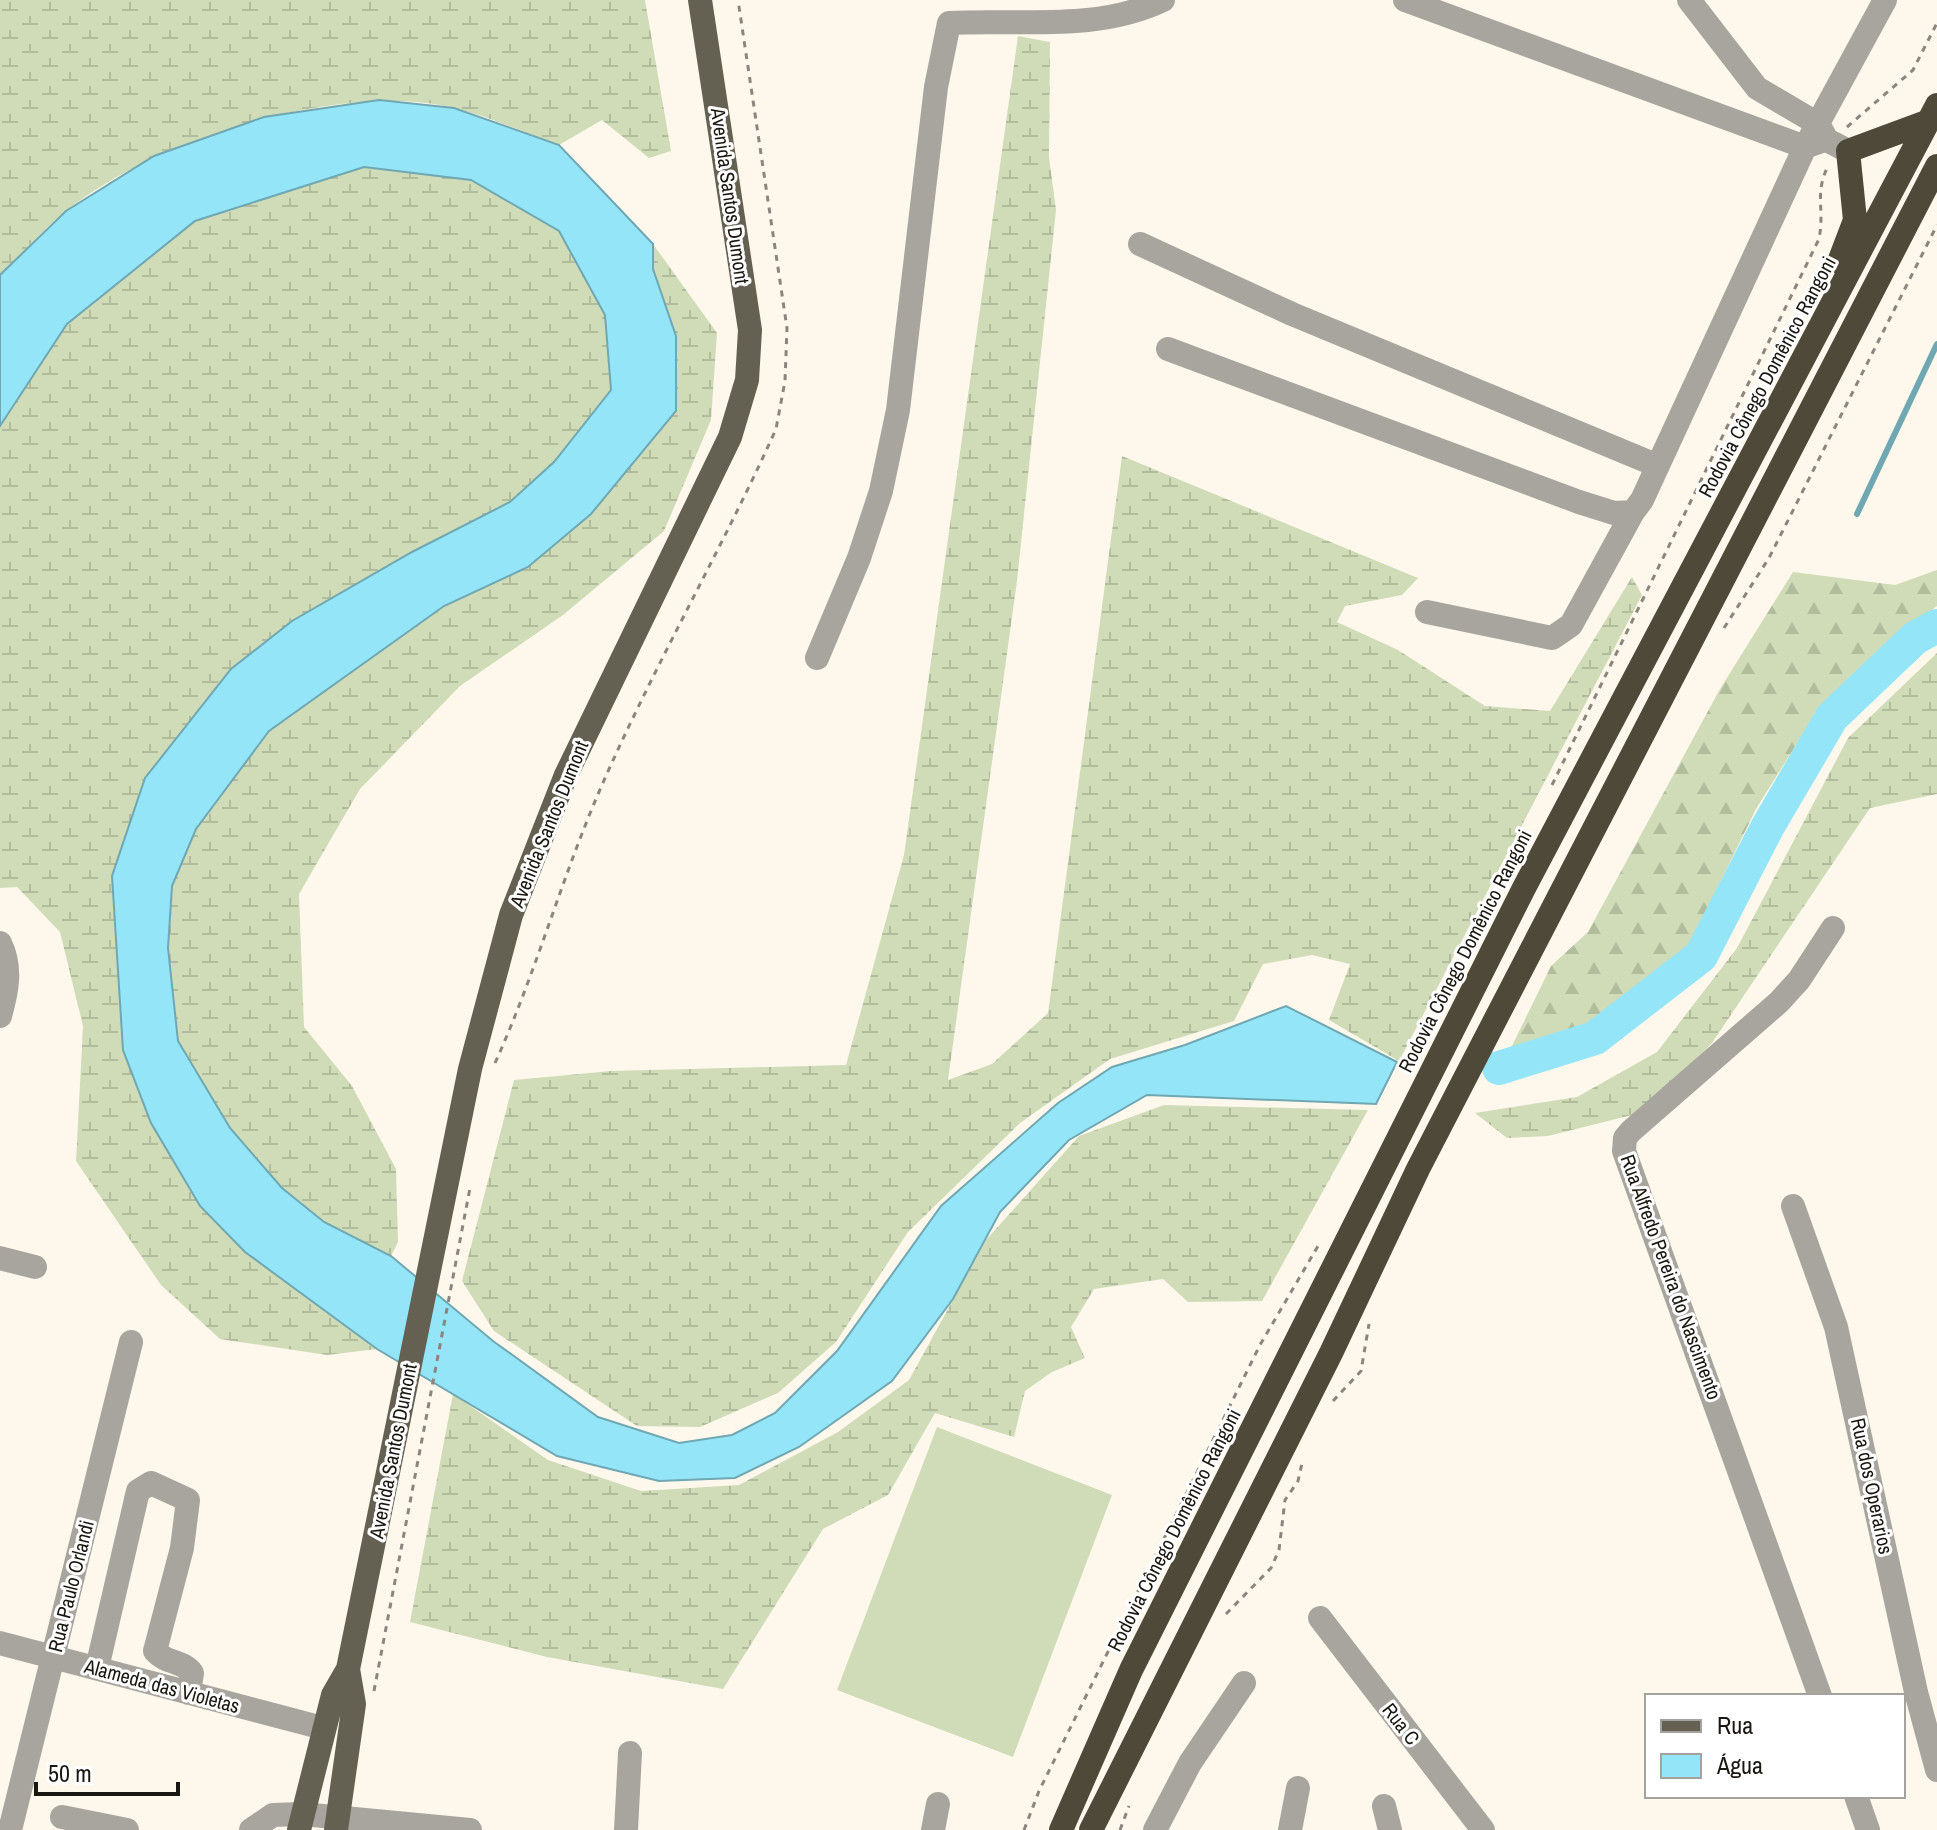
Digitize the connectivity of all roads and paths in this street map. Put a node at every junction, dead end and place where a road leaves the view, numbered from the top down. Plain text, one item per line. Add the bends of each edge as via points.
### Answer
1 (700, 0) edge
2 (1163, 0) edge
3 (1405, 0) edge
4 (1689, 0) edge
5 (1885, 0) edge
6 (949, 11) edge
7 (1937, 23) edge
8 (1933, 113) edge
9 (1827, 141) junction
10 (1937, 166) edge
11 (1937, 225) edge
12 (1140, 244) dead end
13 (1168, 349) dead end
14 (1777, 410) junction
15 (1656, 465) junction
16 (1633, 512) junction
17 (1427, 612) dead end
18 (1721, 633) dead end
19 (817, 658) dead end
20 (1551, 787) dead end
21 (1833, 928) dead end
22 (1, 945) edge
23 (0, 1016) edge
24 (471, 1181) dead end
25 (1793, 1206) dead end
26 (1326, 1235) dead end
27 (0, 1258) edge
28 (35, 1267) dead end
29 (1370, 1321) dead end
30 (131, 1342) dead end
31 (1331, 1403) dead end
32 (1304, 1453) dead end
33 (1320, 1618) dead end
34 (1221, 1619) dead end
35 (0, 1643) edge
36 (53, 1657) junction
37 (97, 1668) junction
38 (348, 1669) junction
39 (376, 1683) dead end
40 (1244, 1683) dead end
41 (189, 1693) junction
42 (1819, 1694) edge
43 (323, 1728) junction
44 (630, 1753) dead end
45 (1937, 1770) edge
46 (1298, 1788) dead end
47 (1857, 1798) edge
48 (1131, 1800) dead end
49 (938, 1804) dead end
50 (62, 1817) dead end
51 (300, 1822) edge
52 (336, 1824) edge
53 (424, 1828) edge
54 (10, 1830) edge
55 (127, 1830) edge
56 (251, 1830) edge
57 (470, 1830) edge
58 (626, 1830) edge
59 (933, 1830) edge
60 (1024, 1830) edge
61 (1061, 1830) edge
62 (1091, 1830) edge
63 (1120, 1830) edge
64 (1155, 1830) edge
65 (1290, 1830) edge
66 (1483, 1830) edge
67 (1868, 1830) edge

1 - 38 main road, Avenida Santos Dumont via 750,330 747,380 730,437 566,775 511,915 470,1069
2 - 6 street via 1089,21
3 - 9 street
4 - 9 street via 1757,88
5 - 9 street
6 - 19 street via 890,451 859,558
7 - 9 path via 1913,70
8 - 9 highway
8 - 14 highway, Rodovia Cônego Domênico Rangoni
9 - 14 highway via 1855,220 1778,385
9 - 15 street
9 - 20 path via 1817,188 1823,211 1819,239
10 - 62 highway via 1418,1169
11 - 18 path via 1769,558
12 - 15 street via 1292,314
13 - 16 street via 1579,502 1614,513
14 - 61 highway, Rodovia Cônego Domênico Rangoni via 1389,1154 1131,1670
15 - 16 street
16 - 17 street via 1571,625 1552,638
21 - 42 street, Rua Alfredo Pereira do Nascimento via 1779,1002 1631,1131 1624,1151
22 - 23 street via 8,989
24 - 39 path
25 - 45 street, Rua dos Operarios via 1836,1327
26 - 60 path via 1260,1345
27 - 28 street
29 - 31 path via 1361,1371
30 - 36 street, Rua Paulo Orlandi
32 - 34 path via 1298,1481 1285,1500 1279,1550 1271,1568
33 - 66 street, Rua C
35 - 36 street, Alameda das Violetas
36 - 37 street, Alameda das Violetas
36 - 54 street, Rua Paulo Orlandi
37 - 41 street, Alameda das Violetas
37 - 41 street via 138,1491 151,1483 182,1495 189,1509 155,1651 162,1659 188,1666
38 - 43 main road, Avenida Santos Dumont
38 - 52 main road, Avenida Santos Dumont via 354,1704
40 - 64 street via 1190,1763
41 - 43 street, Alameda das Violetas
43 - 51 main road, Avenida Santos Dumont
44 - 58 street
46 - 65 street
47 - 67 street
48 - 63 path
49 - 59 street
50 - 55 street
51 - 52 street
51 - 56 street via 273,1815
52 - 53 street
53 - 57 street

